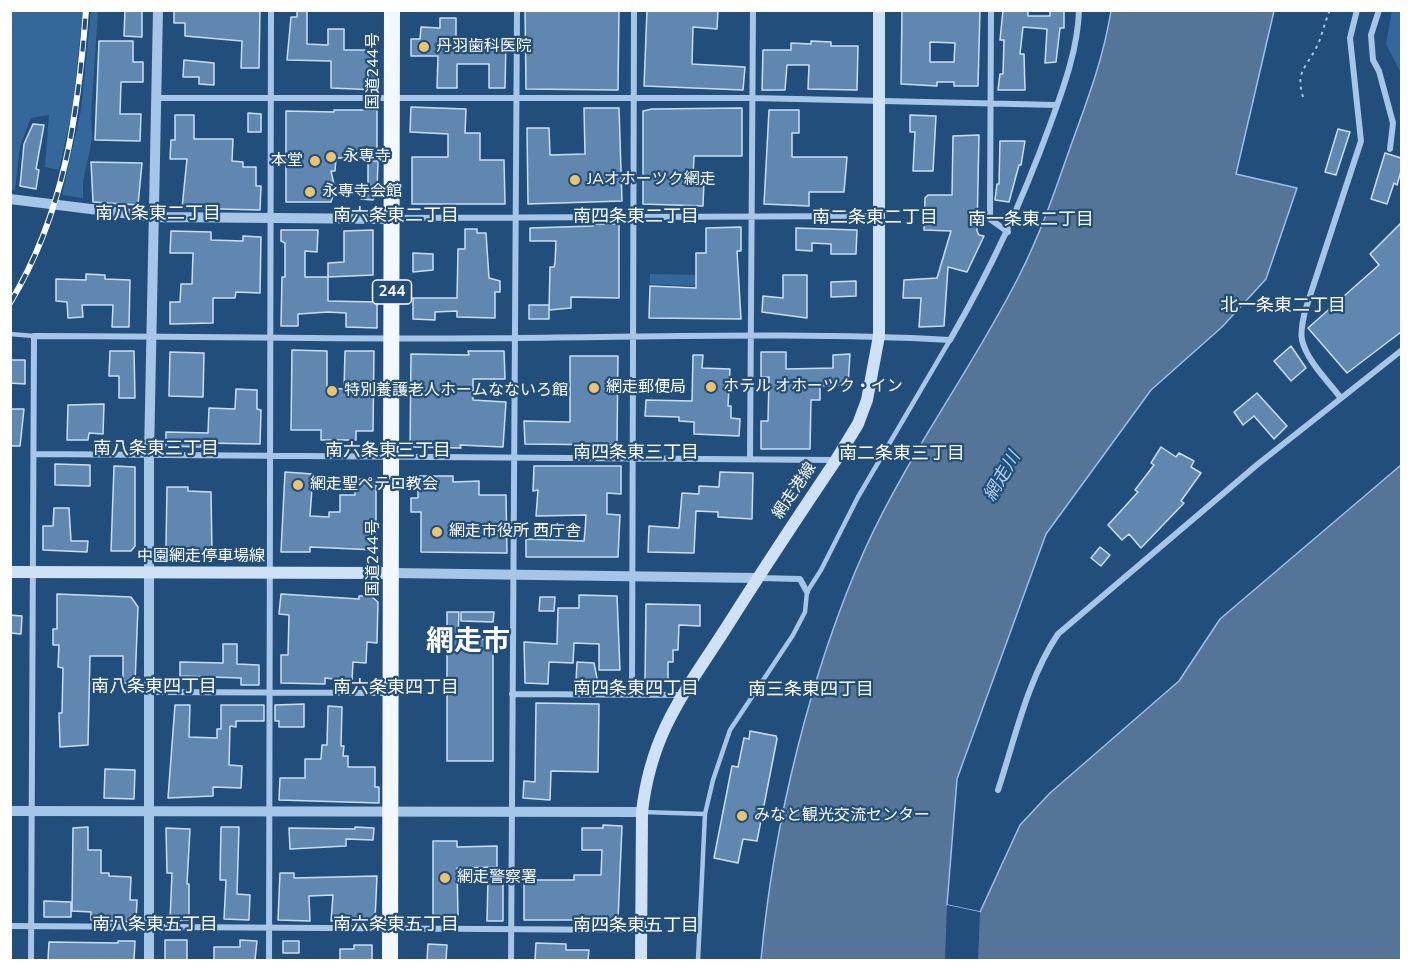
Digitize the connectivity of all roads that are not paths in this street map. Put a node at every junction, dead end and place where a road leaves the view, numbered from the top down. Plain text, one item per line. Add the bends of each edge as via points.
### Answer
1 (158, 10) edge
2 (271, 10) edge
3 (392, 10) edge
4 (517, 10) edge
5 (634, 10) edge
6 (753, 10) edge
7 (879, 10) edge
8 (991, 10) edge
9 (1079, 10) edge
10 (1357, 10) edge
11 (1379, 10) edge
12 (156, 98) junction
13 (271, 98) junction
14 (392, 98) junction
15 (635, 98) junction
16 (753, 98) junction
17 (518, 99) junction
18 (879, 100) junction
19 (989, 103) junction
20 (1057, 105) junction
21 (1390, 148) dead end
22 (10, 199) edge
23 (635, 215) junction
24 (516, 216) junction
25 (754, 216) junction
26 (880, 216) junction
27 (155, 217) junction
28 (270, 219) junction
29 (391, 219) junction
30 (1008, 232) junction
31 (10, 334) edge
32 (633, 335) junction
33 (753, 335) junction
34 (34, 336) junction
35 (151, 336) junction
36 (879, 336) junction
37 (270, 337) junction
38 (393, 338) junction
39 (513, 338) junction
40 (950, 340) junction
41 (1401, 350) edge
42 (1340, 397) junction
43 (33, 454) junction
44 (149, 455) junction
45 (270, 456) junction
46 (391, 457) junction
47 (513, 458) junction
48 (632, 458) junction
49 (750, 459) junction
50 (836, 460) junction
51 (10, 572) edge
52 (33, 572) junction
53 (149, 573) junction
54 (270, 573) junction
55 (392, 573) junction
56 (513, 574) junction
57 (632, 576) junction
58 (757, 578) junction
59 (807, 592) junction
60 (149, 692) junction
61 (270, 693) junction
62 (392, 693) junction
63 (512, 694) junction
64 (632, 694) junction
65 (680, 695) junction
66 (998, 790) dead end
67 (32, 810) junction
68 (149, 810) junction
69 (512, 810) junction
70 (10, 811) edge
71 (270, 811) junction
72 (391, 811) junction
73 (642, 812) junction
74 (705, 814) junction
75 (10, 926) edge
76 (31, 926) junction
77 (150, 927) junction
78 (269, 927) junction
79 (390, 928) junction
80 (511, 929) junction
81 (641, 930) junction
82 (31, 960) edge
83 (149, 960) edge
84 (269, 960) edge
85 (390, 960) edge
86 (511, 960) edge
87 (641, 960) edge
88 (698, 960) edge

1 - 12 street
2 - 13 street
3 - 14 highway, 国道244号 / 244
4 - 17 street
5 - 15 street
6 - 16 street
7 - 18 main road, 網走港線
8 - 19 street
9 - 20 street via 1079,32
10 - 42 street via 1350,39 1361,141 1302,330 1309,355
11 - 21 street via 1371,35 1373,60 1393,123
12 - 13 street
12 - 27 street
13 - 14 street
13 - 28 street
14 - 17 street
14 - 29 highway, 国道244号 / 244
15 - 16 street
15 - 17 street
15 - 23 street
16 - 18 street
16 - 25 street
17 - 24 street
18 - 19 street
18 - 26 main road, 網走港線
19 - 20 street
19 - 30 street via 990,219
20 - 30 street
22 - 27 street
23 - 24 street
23 - 25 street
23 - 32 street
24 - 29 street
24 - 39 street
25 - 26 street
25 - 33 street
26 - 36 main road, 網走港線
27 - 28 street
27 - 35 street
28 - 29 street
28 - 37 street
29 - 38 highway, 国道244号 / 244
30 - 40 street
31 - 34 lane
32 - 33 street
32 - 39 street
32 - 48 street
33 - 36 street
33 - 49 street
34 - 35 street
34 - 43 street
35 - 37 street
35 - 44 street
36 - 40 street
36 - 50 main road, 網走港線 via 867,400 858,424
37 - 38 street
37 - 45 street
38 - 39 street
38 - 46 highway, 国道244号 / 244
39 - 47 street
40 - 59 lane
41 - 42 street
42 - 66 street via 1058,634 1028,698
43 - 44 street
43 - 52 street
44 - 45 street
44 - 53 street
45 - 46 street
45 - 54 street
46 - 47 street
46 - 55 highway, 国道244号 / 244
47 - 48 street
47 - 56 street
48 - 49 street
48 - 57 street
49 - 50 street
50 - 58 main road, 網走港線
51 - 52 main road, 中園網走停車場線
52 - 53 main road, 中園網走停車場線
52 - 67 street
53 - 54 main road, 中園網走停車場線
53 - 60 street
54 - 55 main road, 中園網走停車場線
54 - 61 street
55 - 56 street
55 - 62 highway, 国道244号 / 244
56 - 57 street
56 - 63 street
57 - 58 street
57 - 64 street
58 - 59 street via 800,579
58 - 65 main road, 網走港線
59 - 74 lane via 802,619 730,730
60 - 61 street
60 - 68 street
61 - 62 street
61 - 71 street
62 - 72 highway, 国道244号 / 244
63 - 64 street
63 - 69 street
64 - 65 street
65 - 73 main road, 網走港線 via 655,750
67 - 68 street
67 - 70 street
67 - 76 street
68 - 71 street
68 - 77 street
69 - 72 street
69 - 73 street
69 - 80 street
71 - 72 street
71 - 78 street
72 - 79 highway, 国道244号 / 244
73 - 74 lane
73 - 81 main road, 網走港線
74 - 88 lane
75 - 76 street
76 - 77 street
76 - 82 street
77 - 78 street
77 - 83 street
78 - 79 street
78 - 84 street
79 - 80 street
79 - 85 highway, 国道244号 / 244
80 - 81 street
80 - 86 street
81 - 87 main road, 網走港線

